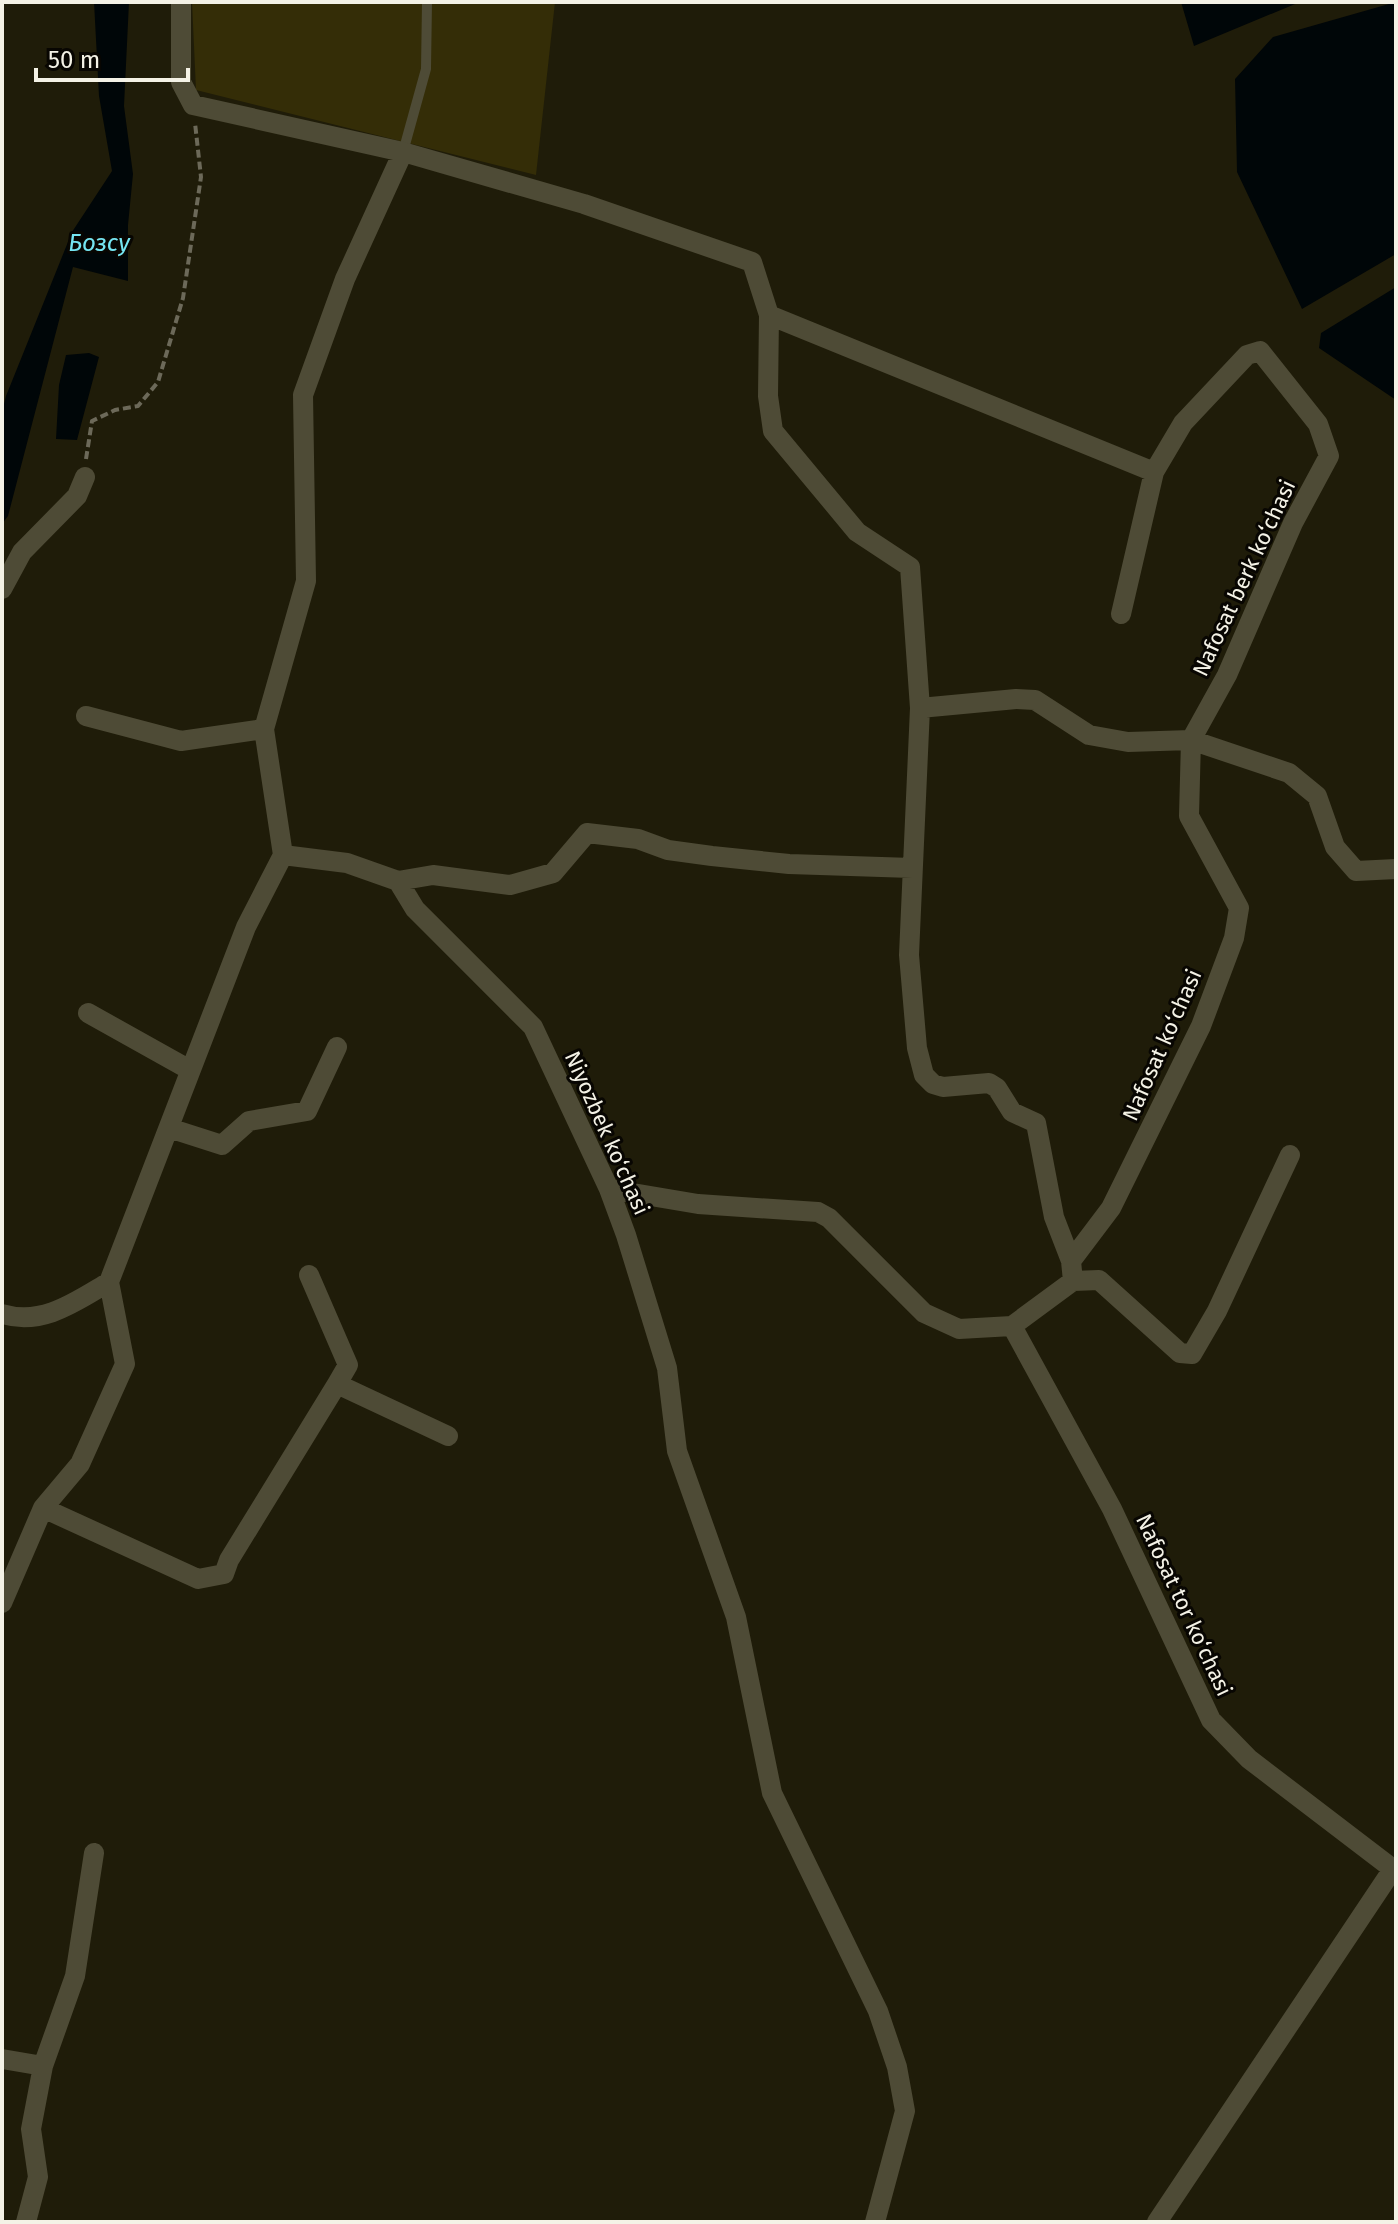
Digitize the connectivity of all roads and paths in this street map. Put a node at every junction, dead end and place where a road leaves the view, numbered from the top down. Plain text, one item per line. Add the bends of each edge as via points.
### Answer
1 (181, 2) edge
2 (427, 2) edge
3 (193, 105) junction
4 (403, 152) junction
5 (769, 315) junction
6 (1154, 472) junction
7 (85, 477) joint
8 (2, 589) edge
9 (1121, 614) dead end
10 (920, 708) junction
11 (86, 716) dead end
12 (264, 729) junction
13 (1191, 740) junction
14 (283, 855) junction
15 (912, 868) junction
16 (1396, 869) edge
17 (398, 881) junction
18 (88, 1013) dead end
19 (337, 1047) dead end
20 (190, 1070) junction
21 (169, 1128) junction
22 (1290, 1155) dead end
23 (609, 1189) junction
24 (1072, 1271) junction
25 (309, 1275) dead end
26 (109, 1282) junction
27 (2, 1314) edge
28 (1012, 1326) junction
29 (337, 1384) junction
30 (448, 1436) dead end
31 (43, 1508) junction
32 (2, 1603) edge
33 (94, 1853) dead end
34 (2, 2059) edge
35 (43, 2066) junction
36 (26, 2222) edge
37 (875, 2222) edge
38 (1157, 2222) edge

1 - 3 street via 181,82
2 - 4 lane via 426,69
3 - 4 street
3 - 7 path via 201,177 183,298 158,382 148,396 138,406 92,421
4 - 5 street via 584,204 752,262
4 - 12 street via 345,279 303,395 306,581
5 - 6 street
5 - 10 street via 773,431 857,532 910,567
6 - 9 street, Nafosat berk ko‘chasi
6 - 13 street, Nafosat berk ko‘chasi via 1183,423 1247,355 1260,351 1318,424 1329,456
7 - 8 street via 77,496 22,552
10 - 13 street via 1035,700 1089,735 1128,742
10 - 15 street
11 - 12 street via 181,741
12 - 14 street
13 - 16 street via 1289,773 1317,796 1335,847 1356,871
13 - 24 street, Nafosat ko‘chasi via 1189,816 1239,908 1234,938 1201,1026 1111,1208
14 - 17 street via 347,863
14 - 20 street via 246,927
15 - 17 street via 712,856 587,833 553,873 510,885 433,875
15 - 24 street via 909,955 924,1075 943,1087 989,1083 1012,1112 1036,1123 1054,1217
17 - 23 street, Niyozbek ko‘chasi via 415,909 533,1027
18 - 20 street
19 - 21 street via 307,1111 249,1121 222,1145
20 - 21 street
21 - 26 street
22 - 24 street via 1192,1354 1180,1353 1099,1280
23 - 28 street via 698,1204 818,1212 924,1313 959,1329
23 - 37 street, Niyozbek ko‘chasi via 667,1368 677,1451 736,1617 772,1793 878,2011 897,2067 905,2111
24 - 28 street, Nafosat ko‘chasi
25 - 29 street via 348,1365
26 - 27 street via 40,1317
26 - 31 street via 125,1364 80,1464
28 - 38 street, Nafosat tor ko‘chasi via 1112,1509 1211,1720 1249,1759 1393,1869
29 - 30 street
29 - 31 street via 224,1574 198,1579
31 - 32 street
33 - 35 street via 75,1976
34 - 35 street
35 - 36 street via 31,2129 38,2177

